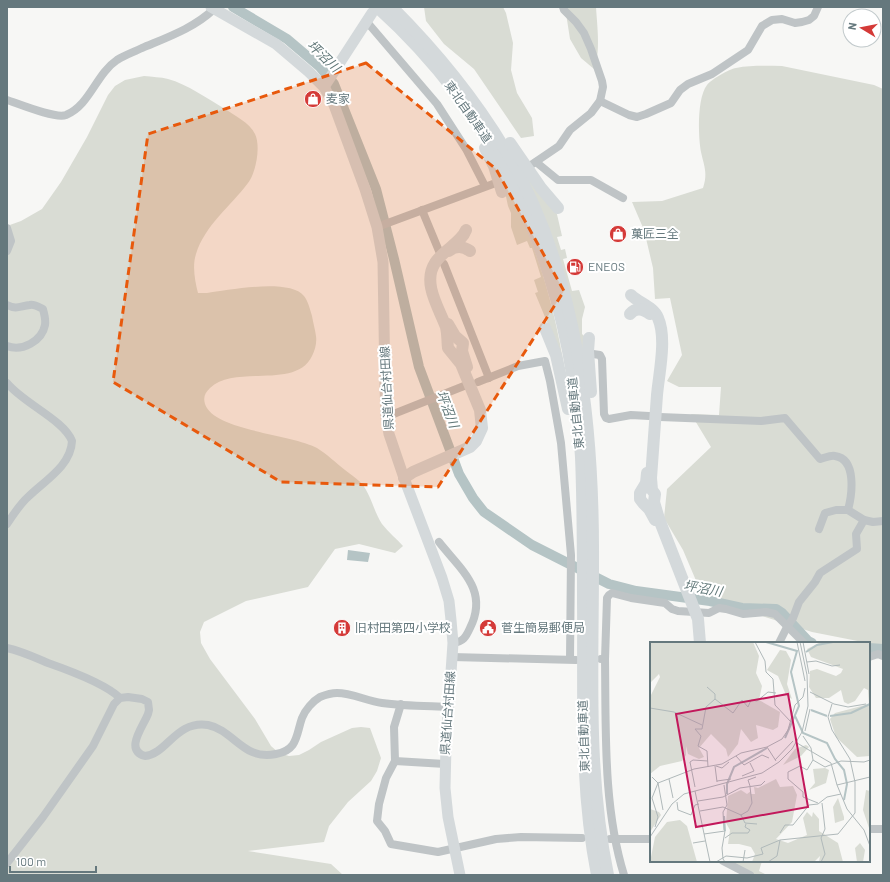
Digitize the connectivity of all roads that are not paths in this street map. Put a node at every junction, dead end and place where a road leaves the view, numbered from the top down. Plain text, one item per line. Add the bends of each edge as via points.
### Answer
1 (392, 7) edge
2 (564, 7) edge
3 (818, 7) edge
4 (213, 8) edge
5 (372, 14) edge
6 (422, 45) junction
7 (325, 86) junction
8 (7, 100) edge
9 (600, 101) junction
10 (493, 187) junction
11 (623, 198) dead end
12 (558, 208) dead end
13 (422, 210) junction
14 (383, 225) junction
15 (7, 228) edge
16 (466, 230) dead end
17 (7, 251) edge
18 (438, 251) dead end
19 (470, 251) dead end
20 (444, 264) dead end
21 (631, 295) dead end
22 (7, 305) edge
23 (630, 314) dead end
24 (545, 328) dead end
25 (589, 338) dead end
26 (7, 346) edge
27 (593, 354) dead end
28 (489, 378) junction
29 (478, 382) dead end
30 (7, 383) edge
31 (464, 386) dead end
32 (649, 416) dead end
33 (386, 417) junction
34 (660, 417) dead end
35 (464, 453) junction
36 (404, 478) junction
37 (848, 510) junction
38 (864, 520) junction
39 (883, 521) edge
40 (7, 524) edge
41 (819, 529) dead end
42 (439, 542) dead end
43 (585, 557) junction
44 (588, 585) junction
45 (686, 592) junction
46 (695, 615) junction
47 (789, 624) junction
48 (697, 642) edge
49 (700, 642) edge
50 (780, 642) edge
51 (803, 642) edge
52 (452, 643) junction
53 (7, 648) edge
54 (883, 656) edge
55 (452, 657) junction
56 (870, 657) edge
57 (120, 698) junction
58 (401, 704) junction
59 (449, 707) junction
60 (395, 761) junction
61 (445, 764) junction
62 (870, 829) edge
63 (883, 829) edge
64 (582, 838) dead end
65 (612, 839) junction
66 (650, 839) edge
67 (454, 850) junction
68 (725, 862) edge
69 (7, 863) edge
70 (460, 875) edge
71 (598, 875) edge
72 (608, 875) edge
73 (624, 875) edge
74 (750, 875) edge

1 - 6 highway, 東北自動車道
2 - 9 street via 584,33 591,50 603,87
3 - 9 street via 809,20 795,23 782,19 772,20 762,26 748,50 712,74 688,84 672,102 652,111 637,117
4 - 7 main road, 県道仙台村田線 via 276,44
4 - 8 street via 204,19 185,30 118,59 104,72 77,108 64,116 54,116
5 - 6 highway, 東北自動車道
5 - 7 main road
5 - 10 street
6 - 10 highway via 429,67 450,92 494,166
6 - 12 highway via 445,58
6 - 43 highway, 東北自動車道 via 461,84 509,156 524,184 559,274 574,332 586,409 590,471
7 - 14 main road, 県道仙台村田線 via 365,188
9 - 11 street via 591,113 570,130 559,146 534,164 558,180 591,180
10 - 13 street
13 - 14 street
13 - 18 street
14 - 33 main road, 県道仙台村田線
15 - 17 street via 11,241
16 - 35 highway via 458,241 437,259 430,274 432,294 446,327 448,348 461,364 480,410 480,434
19 - 35 highway via 465,248 452,249 438,263 434,274 438,299 452,332 463,343 464,358 486,421 482,438 471,451
20 - 28 street
21 - 45 highway via 654,311 661,326 652,490 659,519
22 - 26 street via 22,308 31,304 43,309 46,324 39,338 28,345 20,348
23 - 45 highway via 637,309 651,315 656,323 659,339 646,483 640,499 654,519
24 - 43 highway via 563,379 570,417
25 - 43 highway via 597,524
27 - 32 street via 600,355 602,359 606,418
28 - 29 street
28 - 43 street via 518,366 549,361 561,443
30 - 40 street via 60,426 72,441 70,452 61,466 25,500
31 - 33 street
33 - 36 main road, 県道仙台村田線
34 - 37 street via 761,421 785,418 820,459 836,456 844,459 851,473
35 - 36 highway via 413,472
36 - 52 main road, 県道仙台村田線 via 442,578 452,620
37 - 38 street
37 - 41 street via 826,513
38 - 39 street
38 - 47 street via 856,534 857,549 820,572 799,602
42 - 52 street via 470,580 477,601 475,617 464,640
43 - 44 highway, 東北自動車道
43 - 55 street via 571,578 573,659
44 - 71 highway, 東北自動車道 via 584,764 590,830
44 - 72 highway, 東北自動車道 via 594,760 600,827
45 - 46 highway
46 - 48 highway
46 - 49 highway
47 - 50 street
47 - 51 street
47 - 65 street via 775,614 766,612 743,614 719,608 709,613 678,611 665,603 612,593 607,598 603,659
52 - 55 main road, 県道仙台村田線
53 - 57 street via 73,672
54 - 56 street via 878,654
55 - 59 main road, 県道仙台村田線
57 - 58 street via 134,697 148,702 148,714 134,747 136,752 145,756 155,753 180,731 201,725 215,727 244,749 254,753 275,754 295,742 302,717 319,698 329,694 337,693 381,703
57 - 69 street via 114,704 93,746
58 - 59 street
58 - 60 street via 394,727
59 - 61 main road, 県道仙台村田線
60 - 61 street
60 - 67 street via 386,778 377,821 391,844 434,852
61 - 67 main road, 県道仙台村田線 via 446,795
62 - 63 street
64 - 67 street via 508,838
65 - 66 street
65 - 73 street
67 - 70 main road, 県道仙台村田線
68 - 74 street

